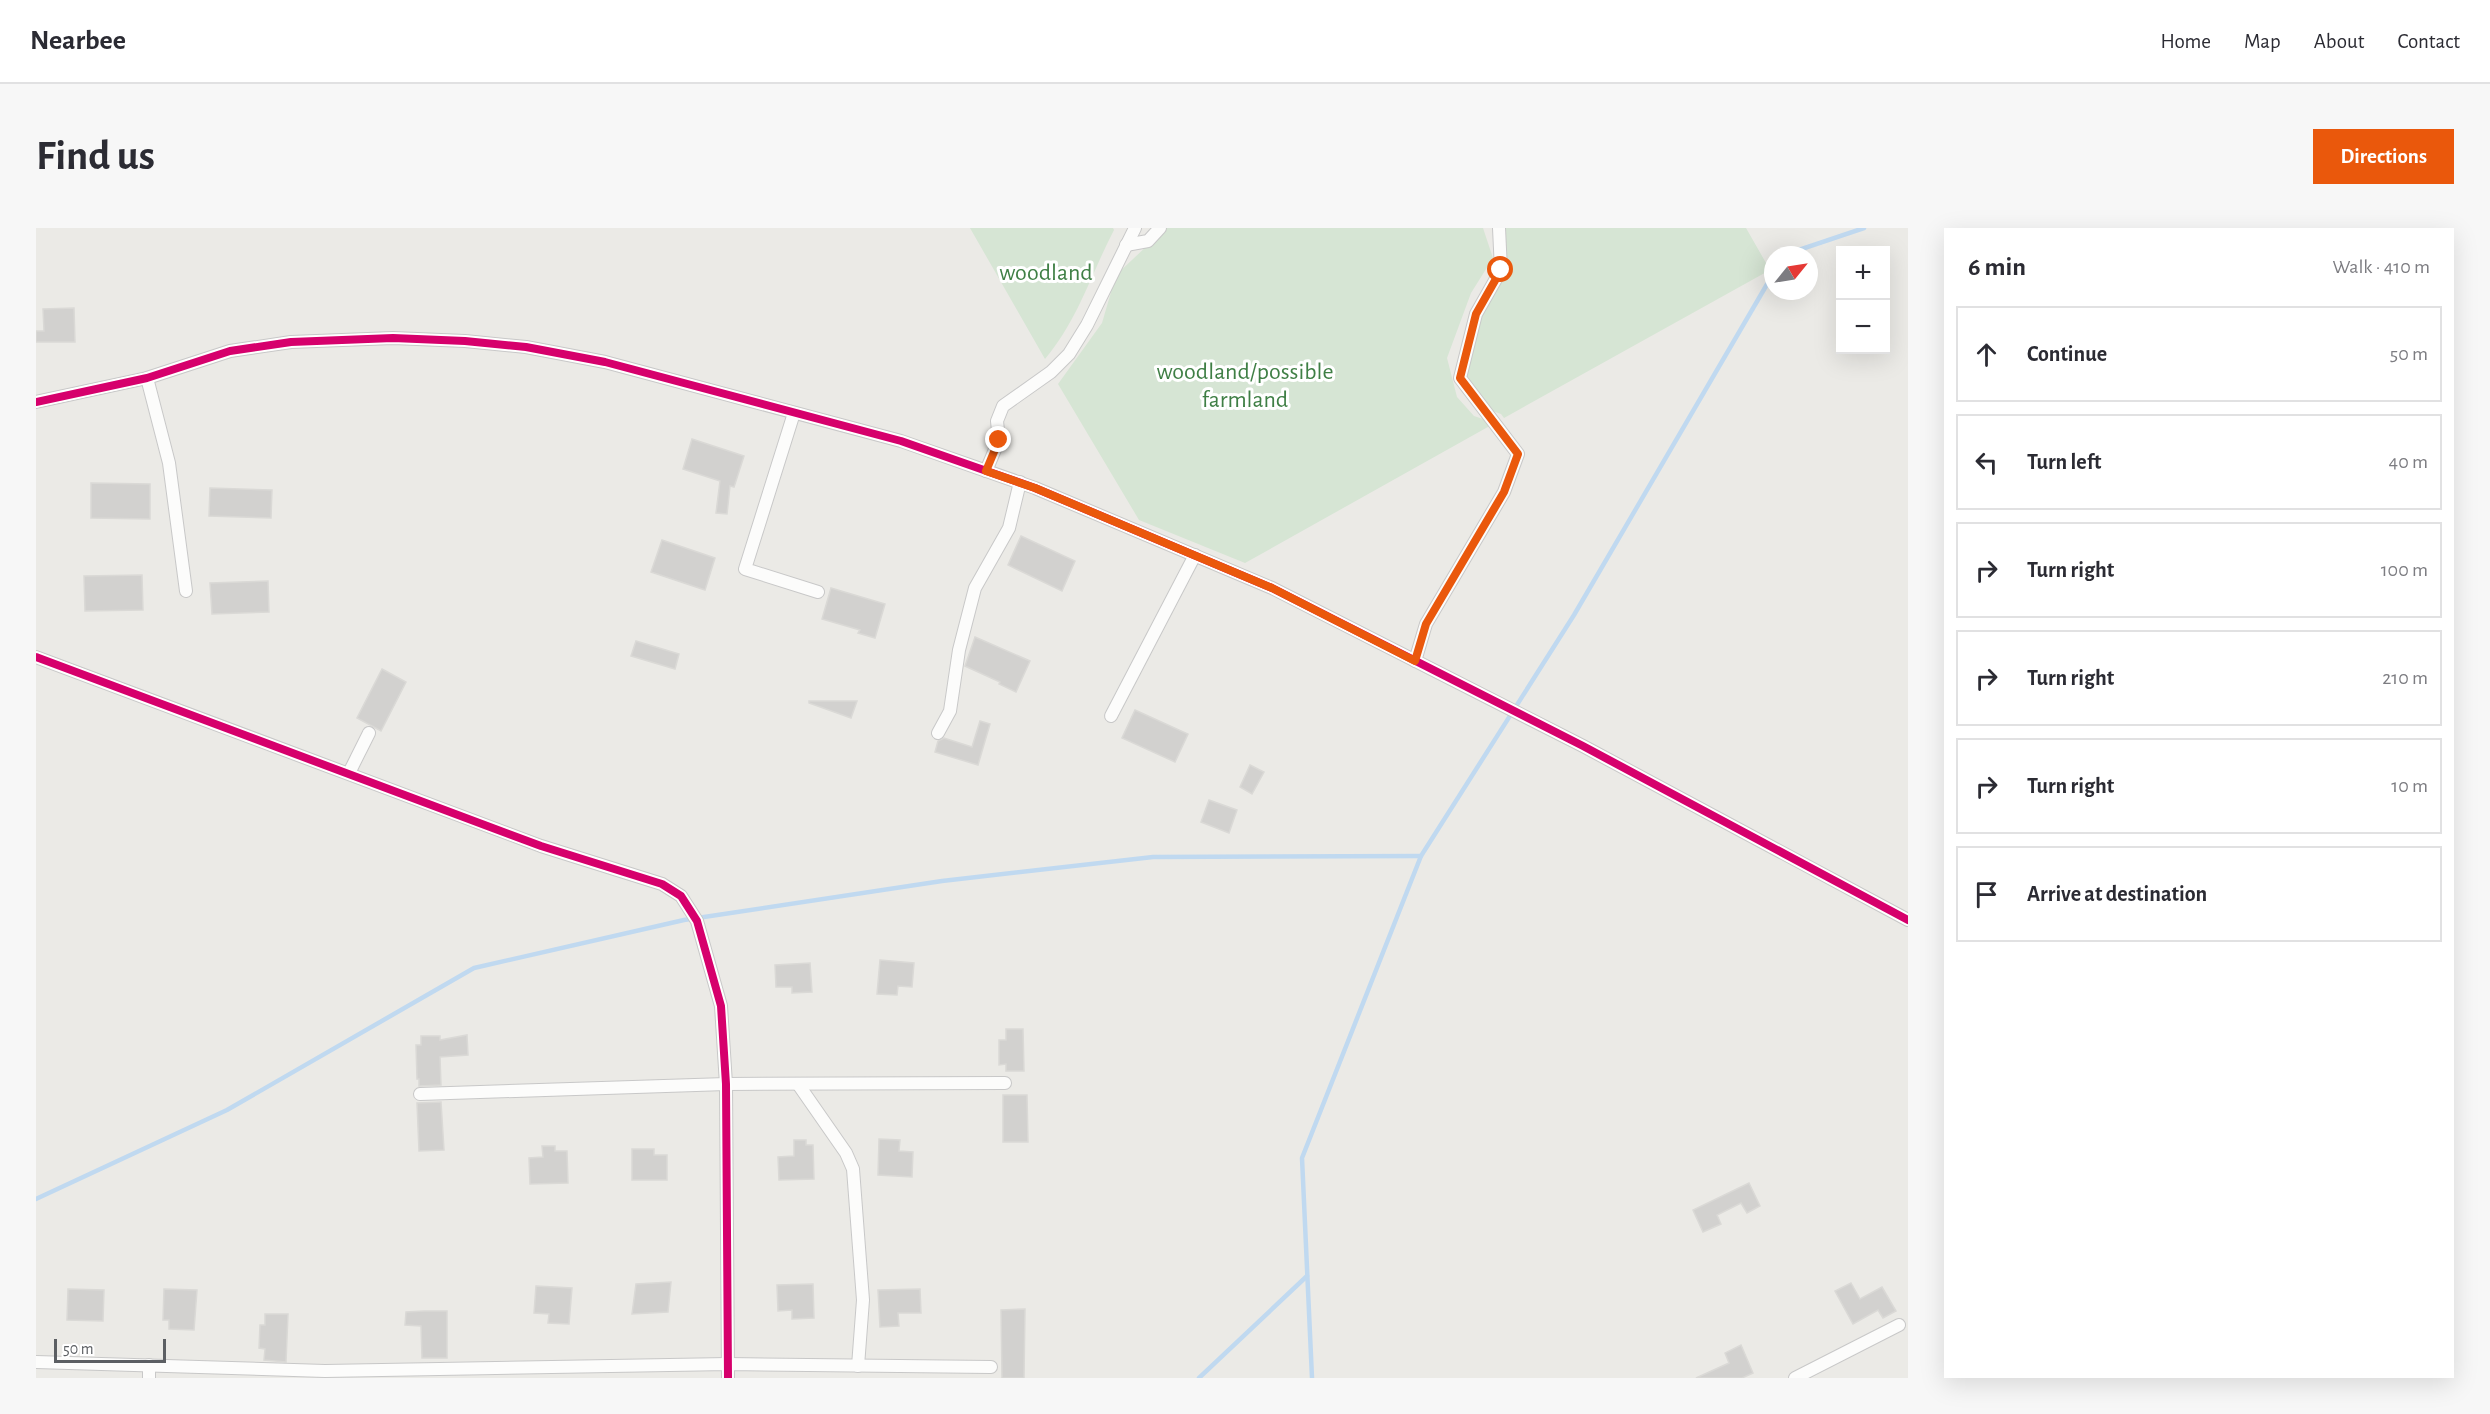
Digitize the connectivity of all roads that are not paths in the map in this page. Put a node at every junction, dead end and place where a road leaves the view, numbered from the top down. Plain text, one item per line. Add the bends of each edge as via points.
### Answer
1 (1135, 228) edge
2 (1160, 228) edge
3 (1499, 228) edge
4 (1126, 245) junction
5 (147, 378) junction
6 (36, 402) edge
7 (794, 413) junction
8 (986, 471) junction
9 (1020, 482) junction
10 (1195, 555) junction
11 (186, 591) dead end
12 (819, 592) dead end
13 (36, 657) edge
14 (1415, 661) junction
15 (1111, 716) dead end
16 (938, 733) dead end
17 (369, 734) dead end
18 (349, 773) junction
19 (1908, 920) edge
20 (1005, 1083) dead end
21 (726, 1084) junction
22 (798, 1084) junction
23 (420, 1094) dead end
24 (1899, 1325) dead end
25 (36, 1362) edge
26 (728, 1364) junction
27 (858, 1366) junction
28 (991, 1367) dead end
29 (149, 1372) edge
30 (728, 1378) edge
31 (1794, 1378) edge

1 - 4 street
2 - 4 street via 1148,240
3 - 14 street via 1501,270 1476,314 1460,378 1518,454 1504,492 1426,624
4 - 8 street via 1069,354 1004,406 998,421 999,440
5 - 6 street
5 - 7 street via 230,351 291,342 393,338 465,341 526,347 605,362
5 - 11 street via 169,463
7 - 8 street via 902,441
7 - 12 street via 745,569
8 - 9 street
9 - 10 street
9 - 16 street via 1009,528 975,588 959,650 950,711
10 - 14 street via 1272,588
10 - 15 street
13 - 18 street
14 - 19 street
17 - 18 street
18 - 21 street via 541,846 662,884 681,896 697,921 721,1006
20 - 22 street
21 - 22 street
21 - 23 street
21 - 26 street
22 - 27 street via 853,1168 863,1300
24 - 31 street
25 - 29 street
26 - 27 street
26 - 29 street
26 - 30 street
27 - 28 street

